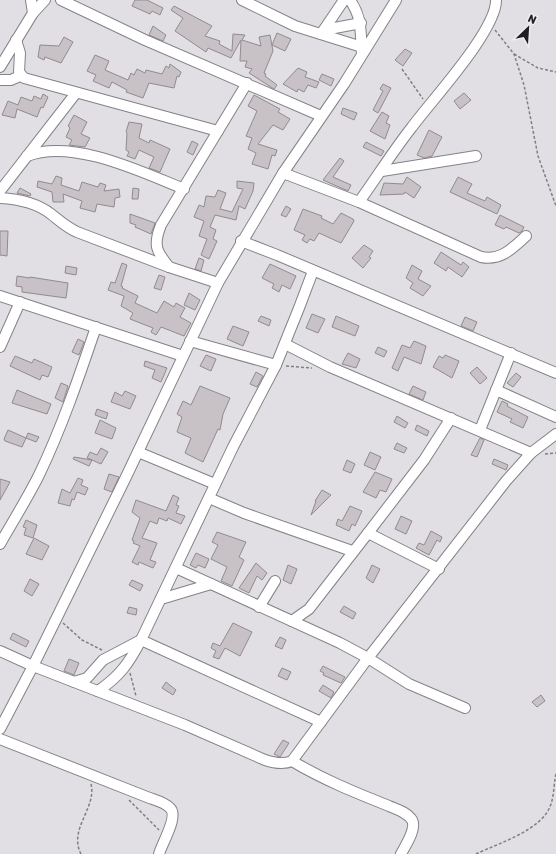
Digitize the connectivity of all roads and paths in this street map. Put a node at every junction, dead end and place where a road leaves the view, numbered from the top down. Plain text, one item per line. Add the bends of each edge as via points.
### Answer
1 (31, 0) edge
2 (45, 0) edge
3 (60, 0) edge
4 (242, 0) edge
5 (344, 0) edge
6 (350, 0) edge
7 (396, 0) edge
8 (496, 0) edge
9 (33, 13) junction
10 (361, 23) junction
11 (489, 23) junction
12 (323, 32) junction
13 (16, 40) junction
14 (362, 52) junction
15 (514, 54) junction
16 (0, 67) edge
17 (402, 69) dead end
18 (556, 72) edge
19 (20, 76) junction
20 (0, 80) edge
21 (247, 83) junction
22 (76, 92) junction
23 (428, 108) junction
24 (321, 116) junction
25 (218, 131) junction
26 (27, 156) junction
27 (476, 156) dead end
28 (382, 171) junction
29 (282, 173) junction
30 (184, 189) junction
31 (0, 191) edge
32 (0, 198) edge
33 (359, 202) junction
34 (556, 206) edge
35 (526, 236) dead end
36 (241, 242) junction
37 (169, 267) junction
38 (313, 271) junction
39 (218, 284) junction
40 (0, 296) edge
41 (20, 302) junction
42 (96, 327) junction
43 (190, 341) junction
44 (285, 344) junction
45 (0, 347) edge
46 (510, 353) junction
47 (182, 356) junction
48 (276, 365) junction
49 (330, 367) junction
50 (556, 373) edge
51 (496, 390) junction
52 (556, 417) edge
53 (451, 418) junction
54 (480, 430) junction
55 (556, 434) edge
56 (138, 452) junction
57 (532, 453) junction
58 (216, 484) junction
59 (209, 498) junction
60 (368, 533) junction
61 (0, 544) edge
62 (352, 551) junction
63 (176, 568) junction
64 (439, 569) junction
65 (275, 581) dead end
66 (211, 584) junction
67 (161, 599) junction
68 (259, 607) junction
69 (309, 609) junction
70 (57, 618) junction
71 (292, 621) junction
72 (309, 629) junction
73 (141, 640) junction
74 (0, 651) edge
75 (114, 655) junction
76 (368, 658) junction
77 (33, 666) junction
78 (127, 666) junction
79 (74, 682) junction
80 (98, 691) junction
81 (137, 706) junction
82 (465, 708) dead end
83 (321, 722) junction
84 (0, 729) edge
85 (0, 739) edge
86 (292, 762) junction
87 (85, 773) junction
88 (556, 773) edge
89 (127, 798) dead end
90 (165, 837) junction
91 (81, 854) edge
92 (159, 854) edge
93 (401, 854) edge
94 (476, 854) edge

1 - 9 street
2 - 9 street
3 - 21 street via 145,40
4 - 12 street via 295,26
5 - 12 street
6 - 10 street
7 - 14 street
8 - 11 street
9 - 13 street
10 - 12 street
10 - 14 street
11 - 15 path
11 - 23 street via 442,92
12 - 14 street
13 - 16 street
13 - 19 street via 20,53
14 - 24 street
15 - 18 path via 538,68
15 - 34 path via 524,85 538,156
17 - 23 path
19 - 20 street via 11,80
19 - 22 street
21 - 24 street
21 - 25 street
22 - 25 street
22 - 26 street
23 - 28 street
24 - 29 street
25 - 30 street
26 - 30 street via 58,150 99,158 139,170
26 - 31 street
27 - 28 street
28 - 33 street
29 - 33 street
29 - 36 street
30 - 37 street via 161,225 156,238 156,249
32 - 37 street via 29,203 51,214 65,227
33 - 35 street via 486,258 506,254
36 - 38 street
36 - 39 street
37 - 39 street
38 - 44 street
38 - 46 street
39 - 43 street
40 - 41 street
41 - 42 street
41 - 45 street
42 - 47 street
42 - 61 street via 72,397 47,457
43 - 47 street
43 - 48 street
44 - 48 street
44 - 49 street
46 - 50 street
46 - 51 street
47 - 56 street
48 - 49 path
48 - 58 street
49 - 53 street
51 - 52 street
51 - 54 street
53 - 54 street
53 - 60 street via 424,460
54 - 57 street
55 - 57 street
56 - 58 street
56 - 70 street
57 - 64 street via 493,498
58 - 59 street
59 - 62 street
59 - 63 street
60 - 62 street
60 - 64 street
62 - 69 street
63 - 66 street
63 - 67 street
64 - 76 street
65 - 68 street
66 - 67 street
66 - 68 street
67 - 73 street
68 - 71 street
69 - 71 street
69 - 72 street
70 - 75 path via 82,640
70 - 77 street
71 - 72 street
72 - 76 street
73 - 75 street
73 - 78 street
73 - 83 street
74 - 77 street
75 - 79 street via 98,664 87,678
76 - 82 street via 409,684
76 - 83 street
77 - 79 street
77 - 84 street
78 - 80 street via 111,683
78 - 81 path
79 - 80 street
80 - 81 street
81 - 86 street via 273,763
83 - 86 street
85 - 87 street
86 - 93 street via 322,779 405,813 412,820 413,828
87 - 90 street via 170,808 174,816
87 - 91 path via 92,786 78,836
88 - 94 path via 552,803 541,821
89 - 90 path
90 - 92 street

